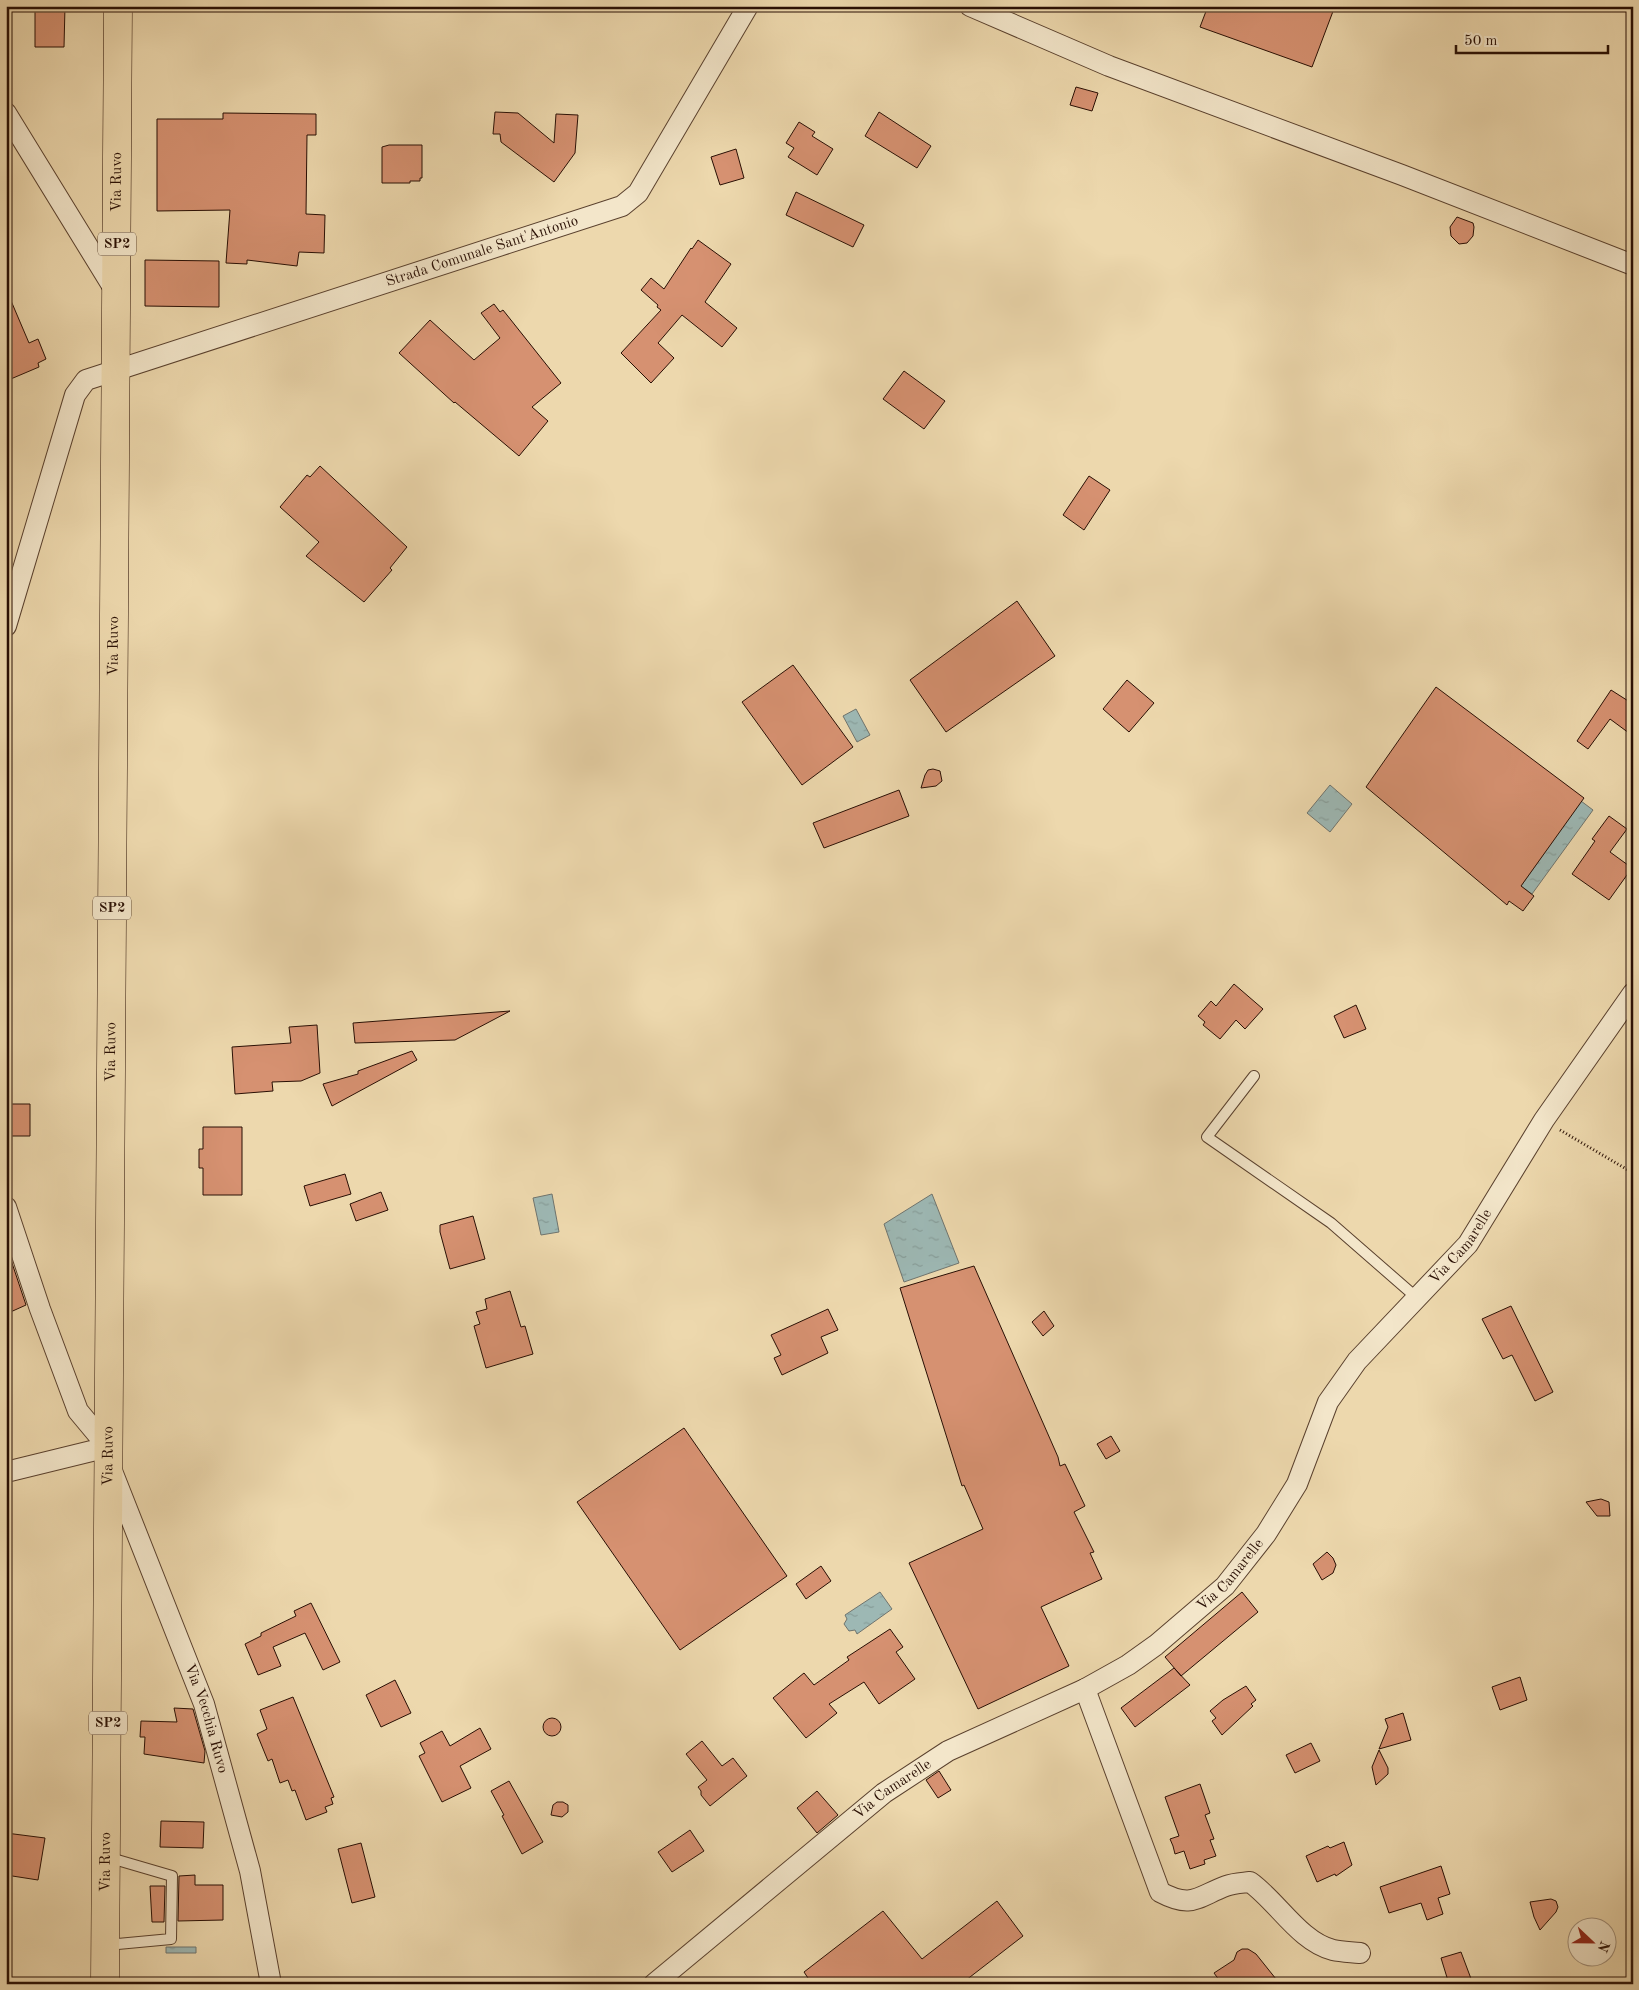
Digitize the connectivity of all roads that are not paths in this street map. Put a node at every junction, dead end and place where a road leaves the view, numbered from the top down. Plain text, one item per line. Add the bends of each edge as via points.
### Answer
1 (118, 6) edge
2 (748, 6) edge
3 (970, 6) edge
4 (6, 113) edge
5 (1633, 265) edge
6 (116, 292) junction
7 (116, 369) junction
8 (6, 626) edge
9 (1633, 994) edge
10 (1254, 1076) dead end
11 (6, 1207) edge
12 (1417, 1298) junction
13 (109, 1455) junction
14 (6, 1472) edge
15 (1085, 1690) junction
16 (107, 1857) junction
17 (106, 1945) junction
18 (1360, 1953) dead end
19 (105, 1984) edge
20 (271, 1984) edge
21 (654, 1984) edge

1 - 6 main road, Via Ruvo / SP2
2 - 7 street, Strada Comunale Sant'Antonio via 638,193 626,204
3 - 5 street via 1109,66 1411,178
4 - 6 street
6 - 7 main road, Via Ruvo / SP2
7 - 8 street, Strada Comunale Sant'Antonio via 86,380 75,395
7 - 13 main road, Via Ruvo / SP2
9 - 12 street, Via Camarelle via 1544,1120 1468,1244
10 - 12 lane via 1207,1137 1331,1223
11 - 13 street, Via Vecchia Ruvo via 78,1411
12 - 15 street, Via Camarelle via 1357,1361 1328,1402 1297,1484 1266,1534 1225,1586 1156,1645
13 - 14 street
13 - 16 main road, Via Ruvo / SP2
13 - 20 street, Via Vecchia Ruvo via 204,1704 250,1871
15 - 18 street via 1160,1892 1176,1900 1197,1899 1228,1885 1250,1882 1310,1938 1332,1950
15 - 21 street, Via Camarelle via 948,1751 884,1792
16 - 17 main road, Via Ruvo / SP2
16 - 17 lane via 172,1876 171,1940
17 - 19 main road, Via Ruvo / SP2

